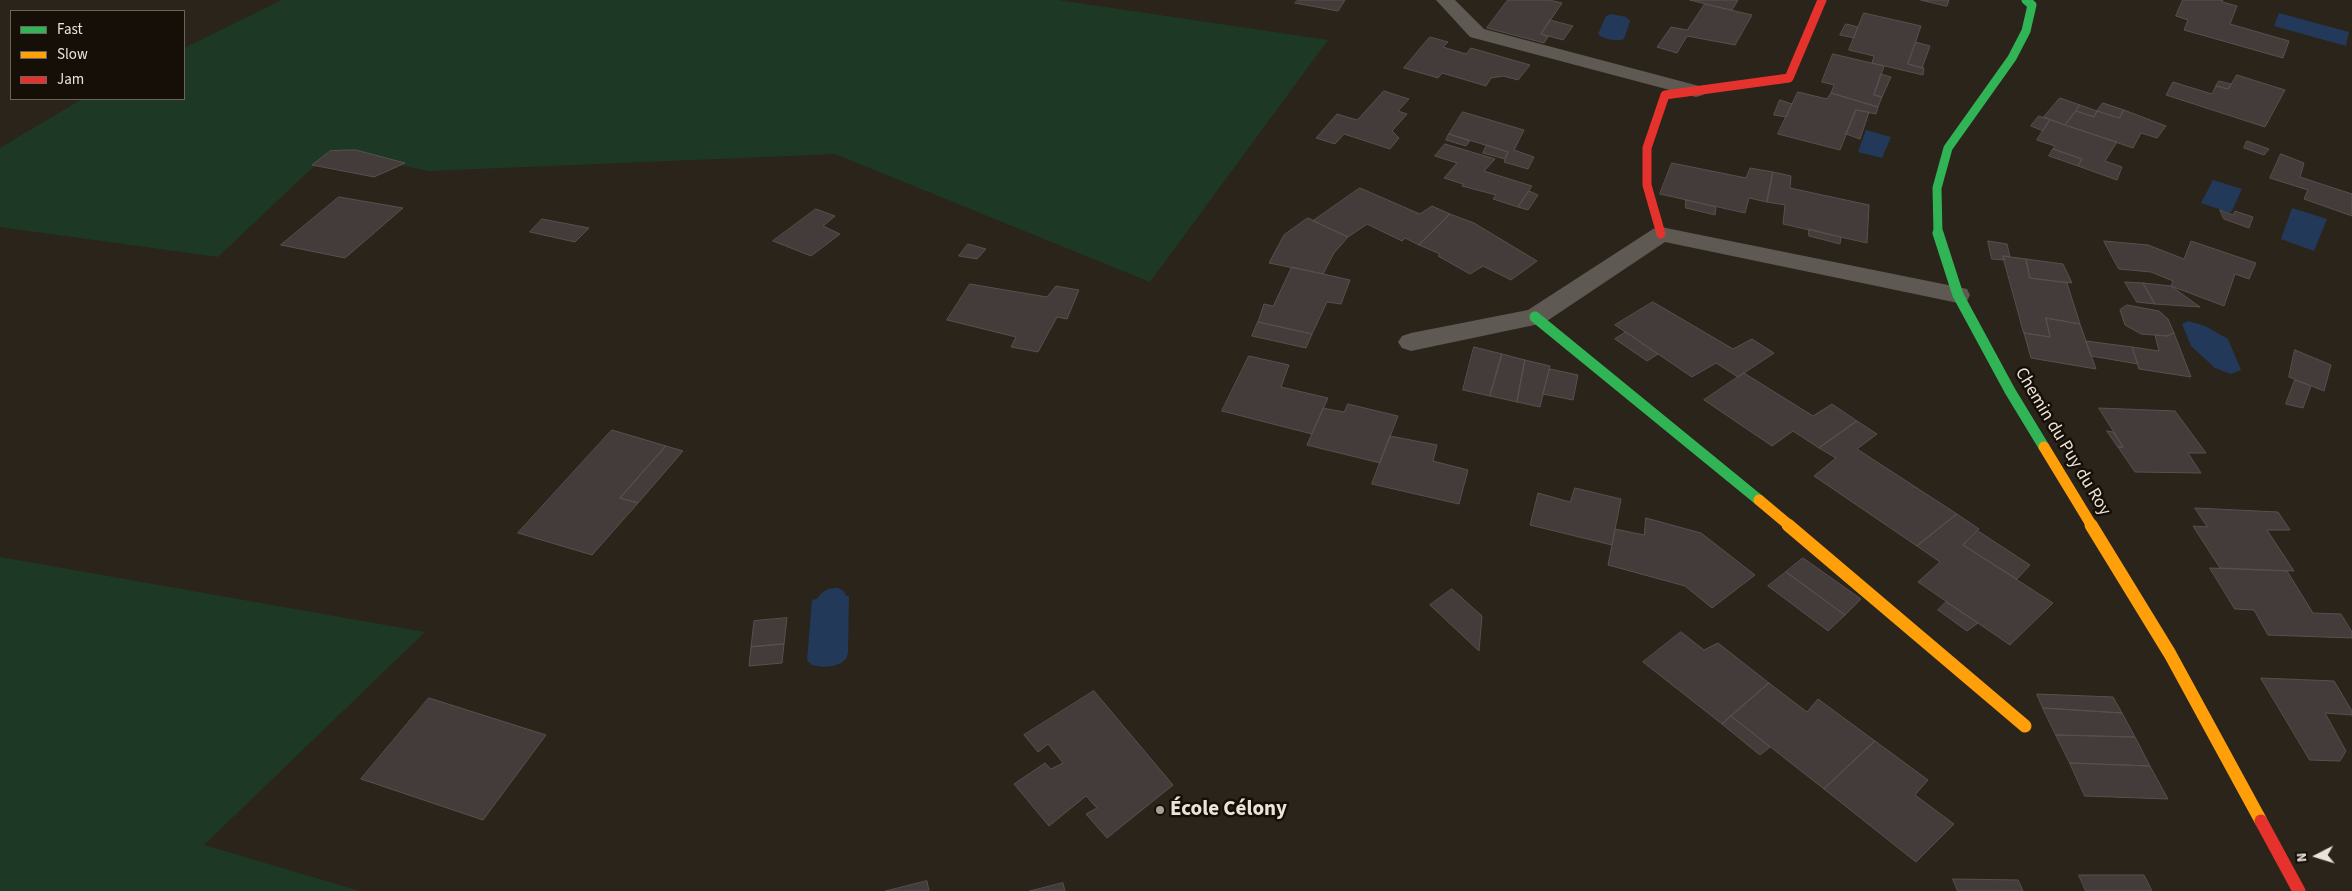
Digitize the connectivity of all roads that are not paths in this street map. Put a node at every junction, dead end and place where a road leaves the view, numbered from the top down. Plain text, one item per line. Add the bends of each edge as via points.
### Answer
1 (1445, 0) edge
2 (1822, 0) edge
3 (2031, 2) edge
4 (1696, 91) junction
5 (1661, 234) junction
6 (1958, 295) junction
7 (1535, 317) junction
8 (1410, 342) dead end
9 (2025, 726) dead end
10 (2299, 891) edge

1 - 4 street via 1477,33
2 - 4 street via 1789,78
3 - 6 street, Chemin du Puy du Roy via 2026,31 2012,58 1948,148 1937,188 1938,235
4 - 5 street via 1665,95 1647,148 1647,185
5 - 6 street
5 - 7 street
6 - 10 street, Chemin du Puy du Roy via 2010,391 2170,654
7 - 8 street
7 - 9 street via 1773,511

